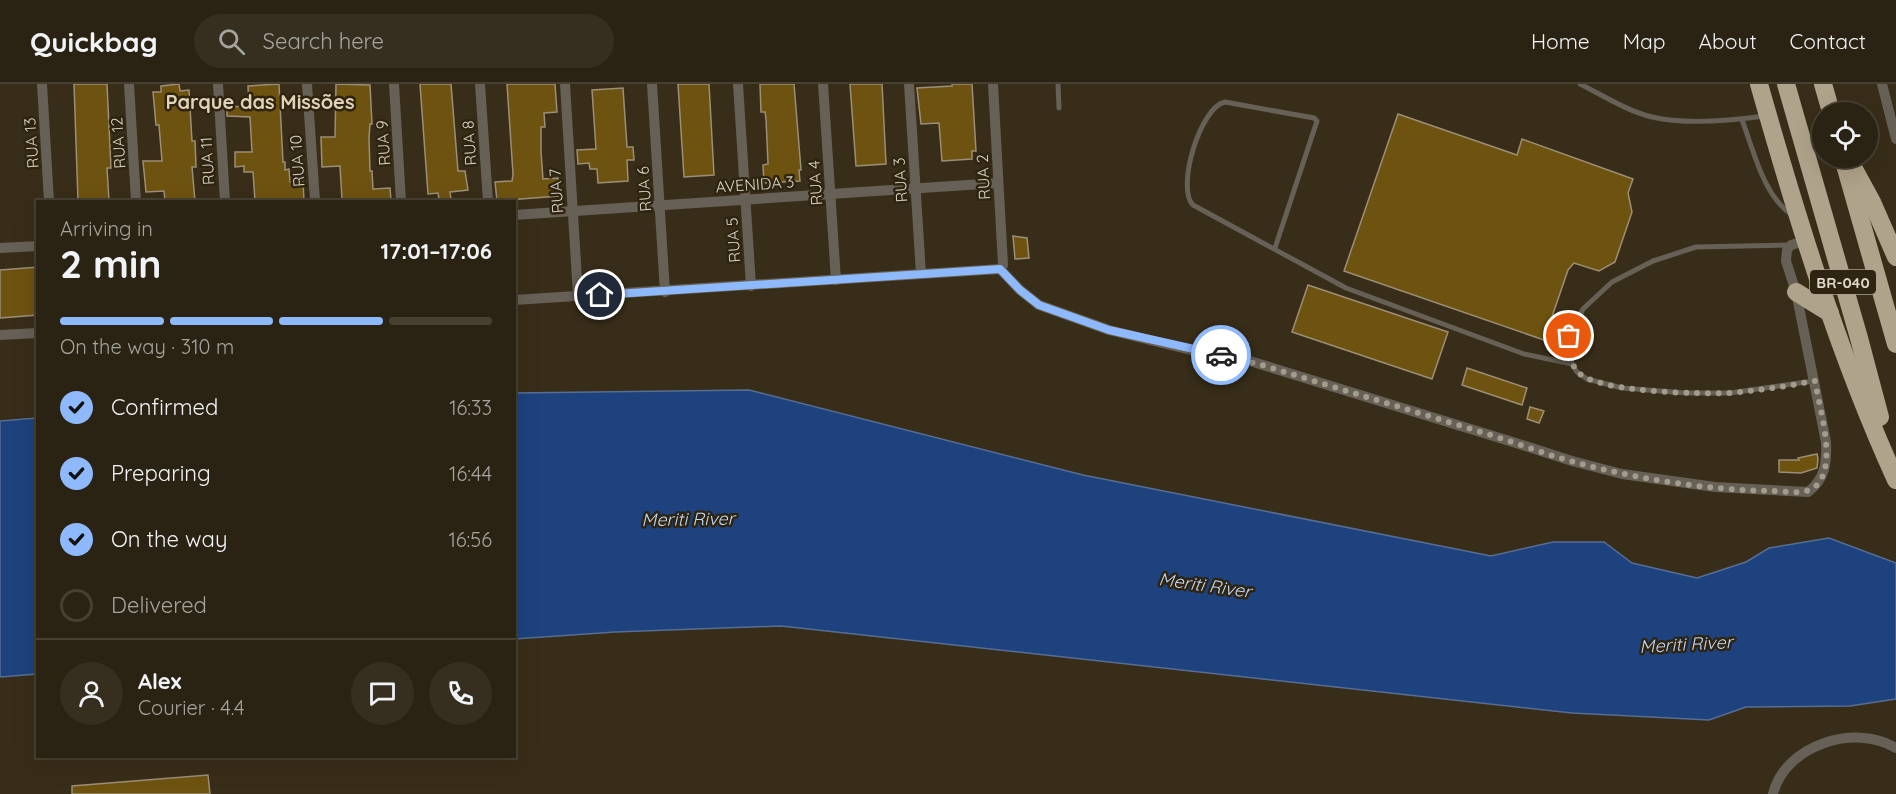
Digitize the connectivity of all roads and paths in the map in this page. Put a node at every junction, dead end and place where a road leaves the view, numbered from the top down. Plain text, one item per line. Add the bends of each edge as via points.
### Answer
1 (42, 84) edge
2 (129, 84) edge
3 (218, 84) edge
4 (307, 84) edge
5 (394, 84) edge
6 (480, 84) edge
7 (565, 84) edge
8 (652, 84) edge
9 (738, 84) edge
10 (823, 84) edge
11 (909, 84) edge
12 (993, 84) edge
13 (1058, 84) edge
14 (1580, 84) edge
15 (1759, 84) edge
16 (1786, 84) edge
17 (1823, 84) edge
18 (1882, 84) edge
19 (1828, 102) edge
20 (1059, 108) dead end
21 (1768, 116) junction
22 (1742, 120) junction
23 (1896, 139) edge
24 (1849, 168) edge
25 (1852, 168) edge
26 (998, 183) junction
27 (915, 188) junction
28 (830, 194) junction
29 (746, 199) junction
30 (49, 200) edge
31 (136, 200) edge
32 (225, 200) edge
33 (315, 200) edge
34 (401, 200) edge
35 (488, 200) edge
36 (660, 205) junction
37 (573, 211) junction
38 (516, 214) edge
39 (1798, 219) junction
40 (1798, 243) junction
41 (36, 246) edge
42 (0, 248) edge
43 (1275, 248) junction
44 (1896, 257) edge
45 (1001, 269) junction
46 (921, 274) junction
47 (836, 280) junction
48 (751, 286) junction
49 (665, 292) junction
50 (1796, 292) junction
51 (578, 296) junction
52 (516, 300) edge
53 (1830, 313) junction
54 (36, 333) edge
55 (0, 336) edge
56 (1896, 344) edge
57 (1572, 364) junction
58 (1815, 381) junction
59 (1896, 480) edge
60 (1896, 748) edge
61 (1773, 794) edge

1 - 30 street, RUA 13
2 - 31 street, RUA 12
3 - 32 street, RUA 11
4 - 33 street, RUA 10
5 - 34 street, RUA 9
6 - 35 street, RUA 8
7 - 37 street, RUA 7
8 - 36 street, RUA 6
9 - 29 street, RUA 5
10 - 28 street, RUA 4
11 - 27 street, RUA 3
12 - 26 street, RUA 2
13 - 20 lane
14 - 22 lane via 1651,117
15 - 21 highway
16 - 59 highway, BR-040
17 - 19 highway
18 - 23 street
21 - 22 lane
21 - 39 highway
22 - 39 lane via 1777,202
24 - 56 highway, BR-040
25 - 44 highway
26 - 27 street, AVENIDA 3
26 - 45 street, RUA 2
27 - 28 street, AVENIDA 3
27 - 46 street, RUA 3
28 - 29 street, AVENIDA 3
28 - 47 street, RUA 4
29 - 36 street, AVENIDA 3
29 - 48 street, RUA 5
36 - 37 street, AVENIDA 3
36 - 49 street, RUA 6
37 - 38 street, AVENIDA 3
37 - 51 street, RUA 7
39 - 40 highway
40 - 50 street via 1787,250 1786,261
40 - 53 highway
40 - 57 lane via 1696,247 1653,261 1612,282 1583,309 1569,336
41 - 42 street
43 - 43 lane via 1317,121 1219,103 1199,131 1192,152 1187,197 1193,205
43 - 57 lane via 1346,288 1524,354
45 - 46 street
45 - 58 street via 1039,305 1109,330 1240,358 1622,474 1715,487 1808,492 1818,484 1827,462
46 - 47 street
47 - 48 street
48 - 49 street
49 - 51 street
50 - 53 highway
50 - 58 street
51 - 52 street
53 - 59 highway
54 - 55 street
57 - 58 lane via 1587,379 1623,388 1686,393 1730,393
60 - 61 street via 1863,738 1820,744 1798,756 1785,769

